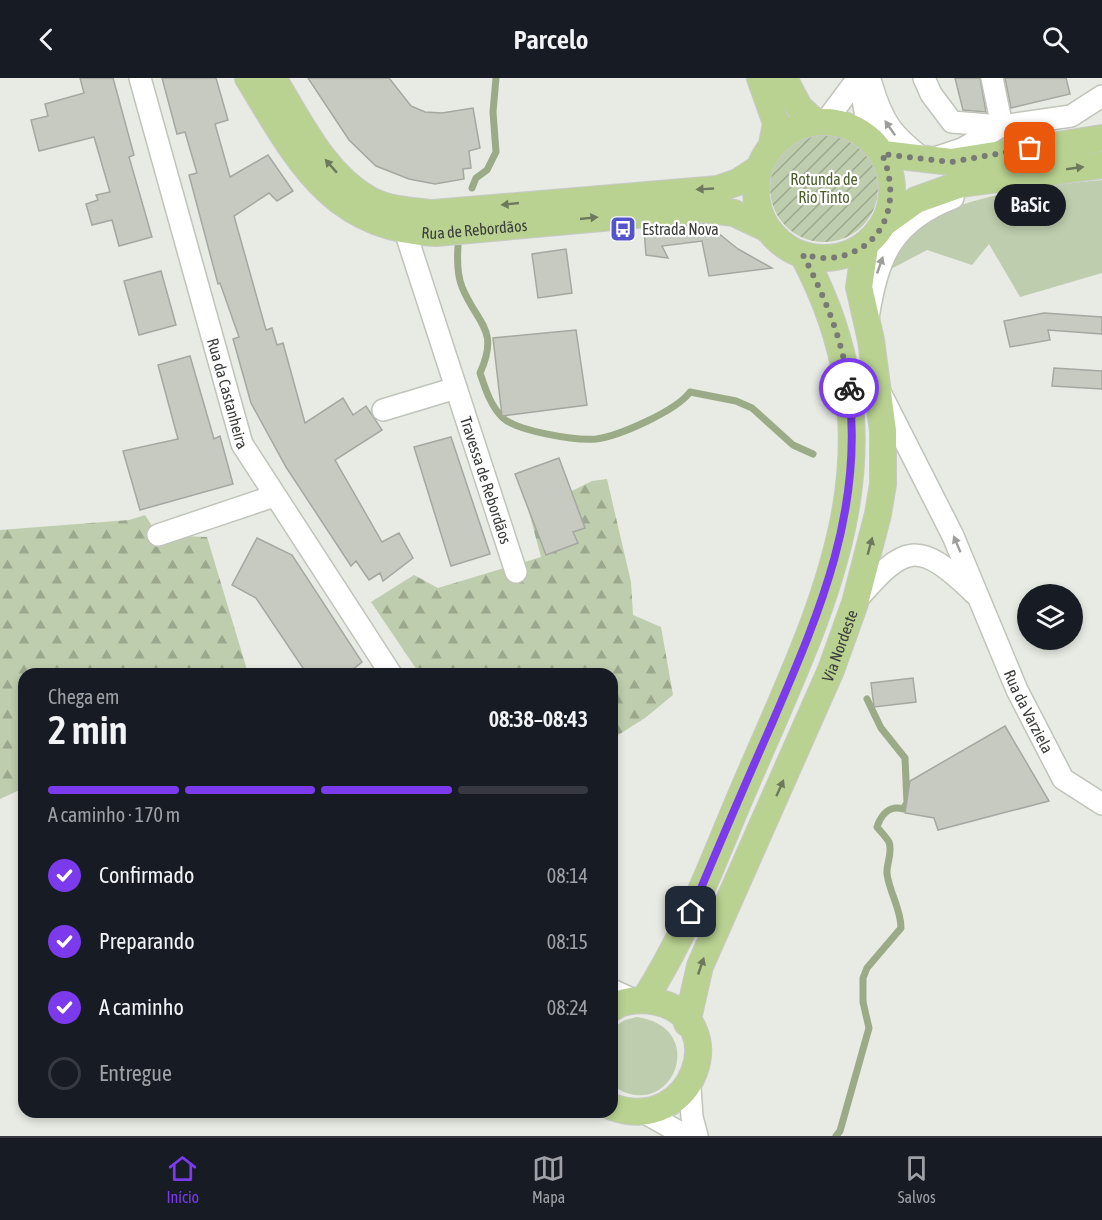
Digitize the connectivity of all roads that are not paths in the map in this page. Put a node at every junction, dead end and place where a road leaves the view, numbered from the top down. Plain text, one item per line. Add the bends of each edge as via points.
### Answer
1 (140, 78) edge
2 (248, 78) edge
3 (273, 78) edge
4 (760, 78) edge
5 (784, 78) edge
6 (924, 78) edge
7 (992, 78) edge
8 (867, 80) edge
9 (1098, 90) edge
10 (820, 122) junction
11 (1002, 126) junction
12 (1102, 138) edge
13 (772, 145) junction
14 (876, 146) junction
15 (933, 161) junction
16 (1102, 165) edge
17 (758, 169) junction
18 (1006, 178) junction
19 (766, 228) junction
20 (405, 231) junction
21 (875, 235) junction
22 (803, 255) junction
23 (867, 322) junction
24 (877, 386) junction
25 (456, 388) junction
26 (383, 410) dead end
27 (274, 496) junction
28 (158, 535) dead end
29 (516, 573) dead end
30 (979, 598) junction
31 (855, 603) junction
32 (387, 668) edge
33 (1102, 804) edge
34 (626, 999) edge
35 (687, 1023) junction
36 (690, 1088) junction
37 (618, 1109) edge
38 (647, 1114) junction
39 (686, 1136) edge
40 (697, 1136) edge

1 - 27 street, Rua da Castanheira via 242,444
2 - 20 main road, Rua de Rebordãos via 306,168 330,194 356,214
17 -> 3 main road, Rua de Rebordãos via 718,189 433,213 397,209 370,200 329,165
4 - 13 main road via 776,123
5 - 10 main road via 799,107
6 - 11 street via 952,122
7 - 11 street
8 - 10 street
8 - 14 street via 863,100
15 -> 8 street via 898,140 883,118
9 - 11 street via 1071,116
10 - 13 main road via 791,130
10 - 14 main road via 849,126
11 - 15 street
12 - 15 main road
13 - 17 main road
14 - 15 main road
14 - 21 main road via 892,182 891,198
18 -> 16 main road
17 - 19 main road via 756,196
18 - 21 main road via 979,180 916,200
23 -> 18 street via 878,268 886,248 900,230 932,206
20 -> 19 main road, Rua de Rebordãos via 436,233 703,208 734,213
19 - 22 main road via 780,243
20 - 25 street, Travessa de Rebordãos
21 - 22 main road via 830,258
21 - 23 main road, Via Nordeste via 859,287
22 - 34 main road, Via Nordeste via 824,295 846,367 853,424 851,481 838,549 796,668 673,952
23 - 24 main road, Via Nordeste
30 -> 24 street, Rua da Varziela via 953,536
31 -> 24 main road, Via Nordeste via 883,484 883,431
25 - 26 street
25 - 29 street, Travessa de Rebordãos
27 - 28 street
27 - 32 street, Rua da Castanheira
30 - 31 street, Rua da Varziela via 940,562 909,555 882,571
30 - 33 street, Rua da Varziela via 1017,690 1063,779
35 -> 31 main road, Via Nordeste via 700,966 798,746
34 - 35 main road via 661,1003
35 - 36 main road via 699,1055
36 - 38 main road via 679,1101
36 - 40 street
37 - 38 main road
38 - 39 street

